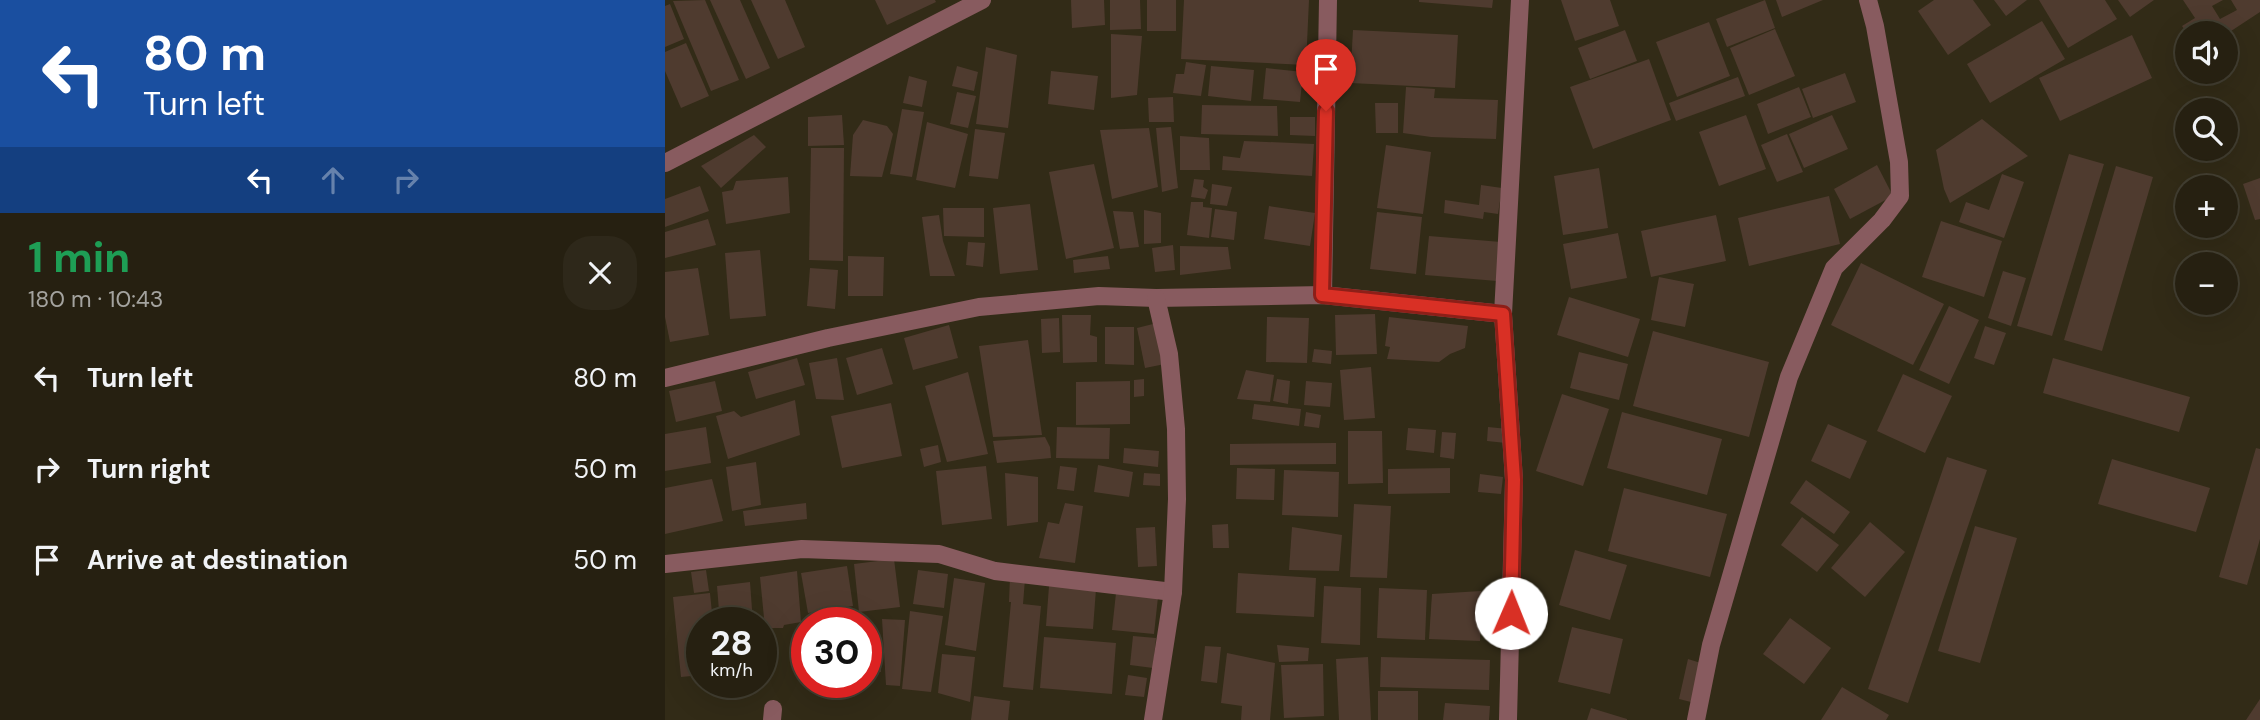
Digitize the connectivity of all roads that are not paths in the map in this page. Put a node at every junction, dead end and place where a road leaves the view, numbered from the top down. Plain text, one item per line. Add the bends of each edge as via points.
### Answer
1 (982, 0) edge
2 (1328, 0) edge
3 (1520, 0) edge
4 (1868, 0) edge
5 (665, 163) edge
6 (1322, 295) junction
7 (1156, 298) junction
8 (1503, 314) junction
9 (665, 378) edge
10 (665, 564) edge
11 (1173, 592) junction
12 (1153, 720) edge
13 (1509, 720) edge
14 (1696, 720) edge

1 - 5 street
2 - 6 street
3 - 8 street
4 - 14 street via 1899,162 1900,196 1834,268 1789,377 1711,645
6 - 7 street
6 - 8 street
7 - 9 street via 1099,296 979,307
7 - 11 street via 1169,354 1176,429
8 - 13 street via 1514,480
10 - 11 street via 802,549 939,554 995,571
11 - 12 street

